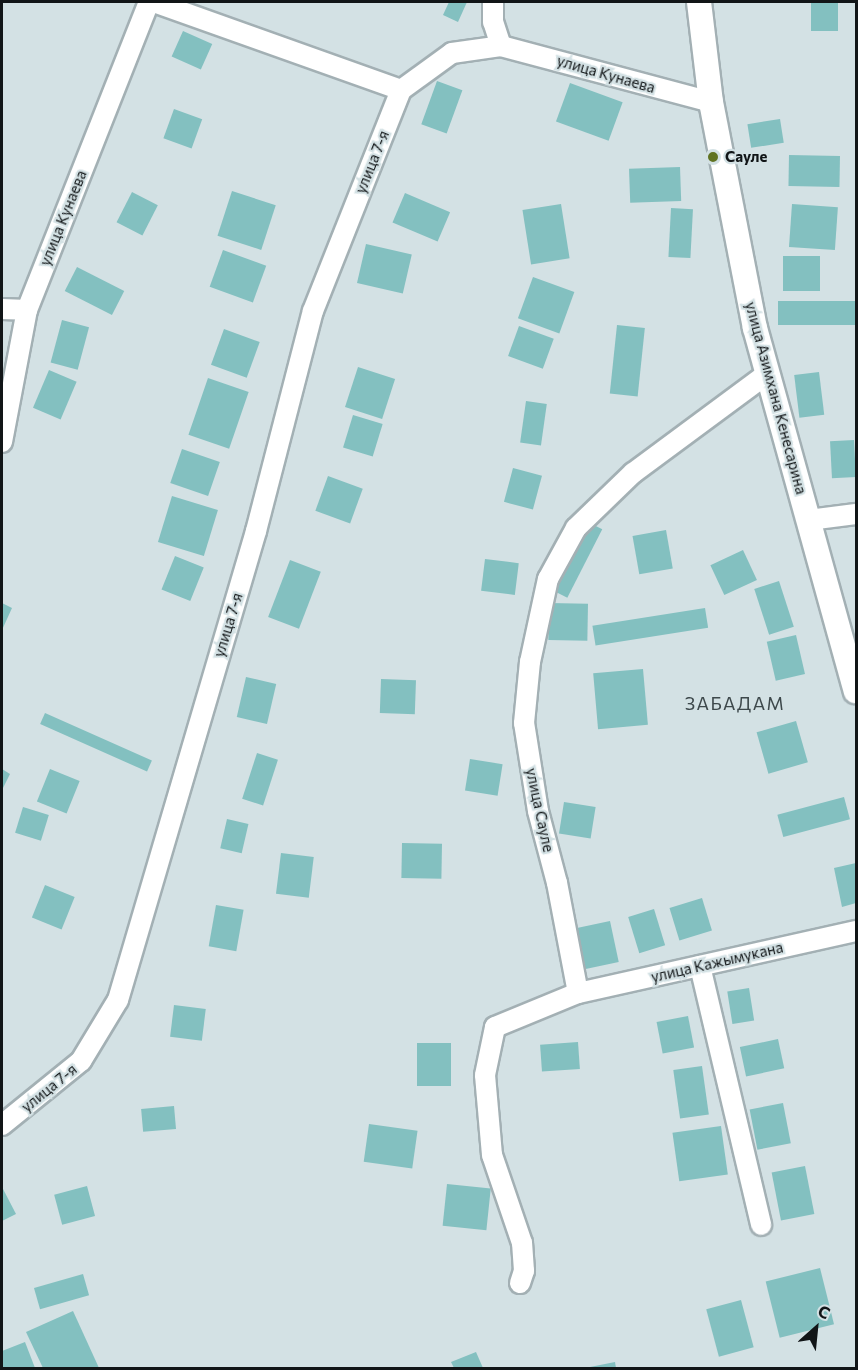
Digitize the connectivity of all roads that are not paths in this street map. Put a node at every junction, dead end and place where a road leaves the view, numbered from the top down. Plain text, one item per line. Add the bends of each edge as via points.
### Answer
1 (148, 2) edge
2 (154, 2) edge
3 (493, 2) edge
4 (699, 2) edge
5 (501, 45) junction
6 (401, 90) junction
7 (711, 102) junction
8 (2, 309) edge
9 (27, 310) junction
10 (768, 373) junction
11 (2, 442) edge
12 (856, 514) edge
13 (809, 520) junction
14 (856, 690) edge
15 (856, 931) edge
16 (700, 966) junction
17 (578, 993) junction
18 (2, 1125) edge
19 (761, 1225) dead end
20 (520, 1284) dead end

1 - 9 street, улица Кунаева
2 - 6 street
3 - 5 street via 493,22
4 - 7 street, улица Азимхана Кенесарина
5 - 6 street, улица Кунаева via 452,53
5 - 7 street, улица Кунаева
6 - 18 street, улица 7-я via 313,311 256,531 118,1000 81,1061
7 - 10 street, улица Азимхана Кенесарина
8 - 9 street
9 - 11 street, улица Кунаева
10 - 13 street, улица Азимхана Кенесарина
10 - 17 street, улица Сауле via 633,473 576,528 548,579 530,662 524,723 538,811 557,883
12 - 13 street
13 - 14 street, улица Азимхана Кенесарина
15 - 16 street, улица Кажымукана
16 - 17 street, улица Кажымукана
16 - 19 street
17 - 20 street via 495,1027 485,1075 492,1155 522,1243 524,1271

